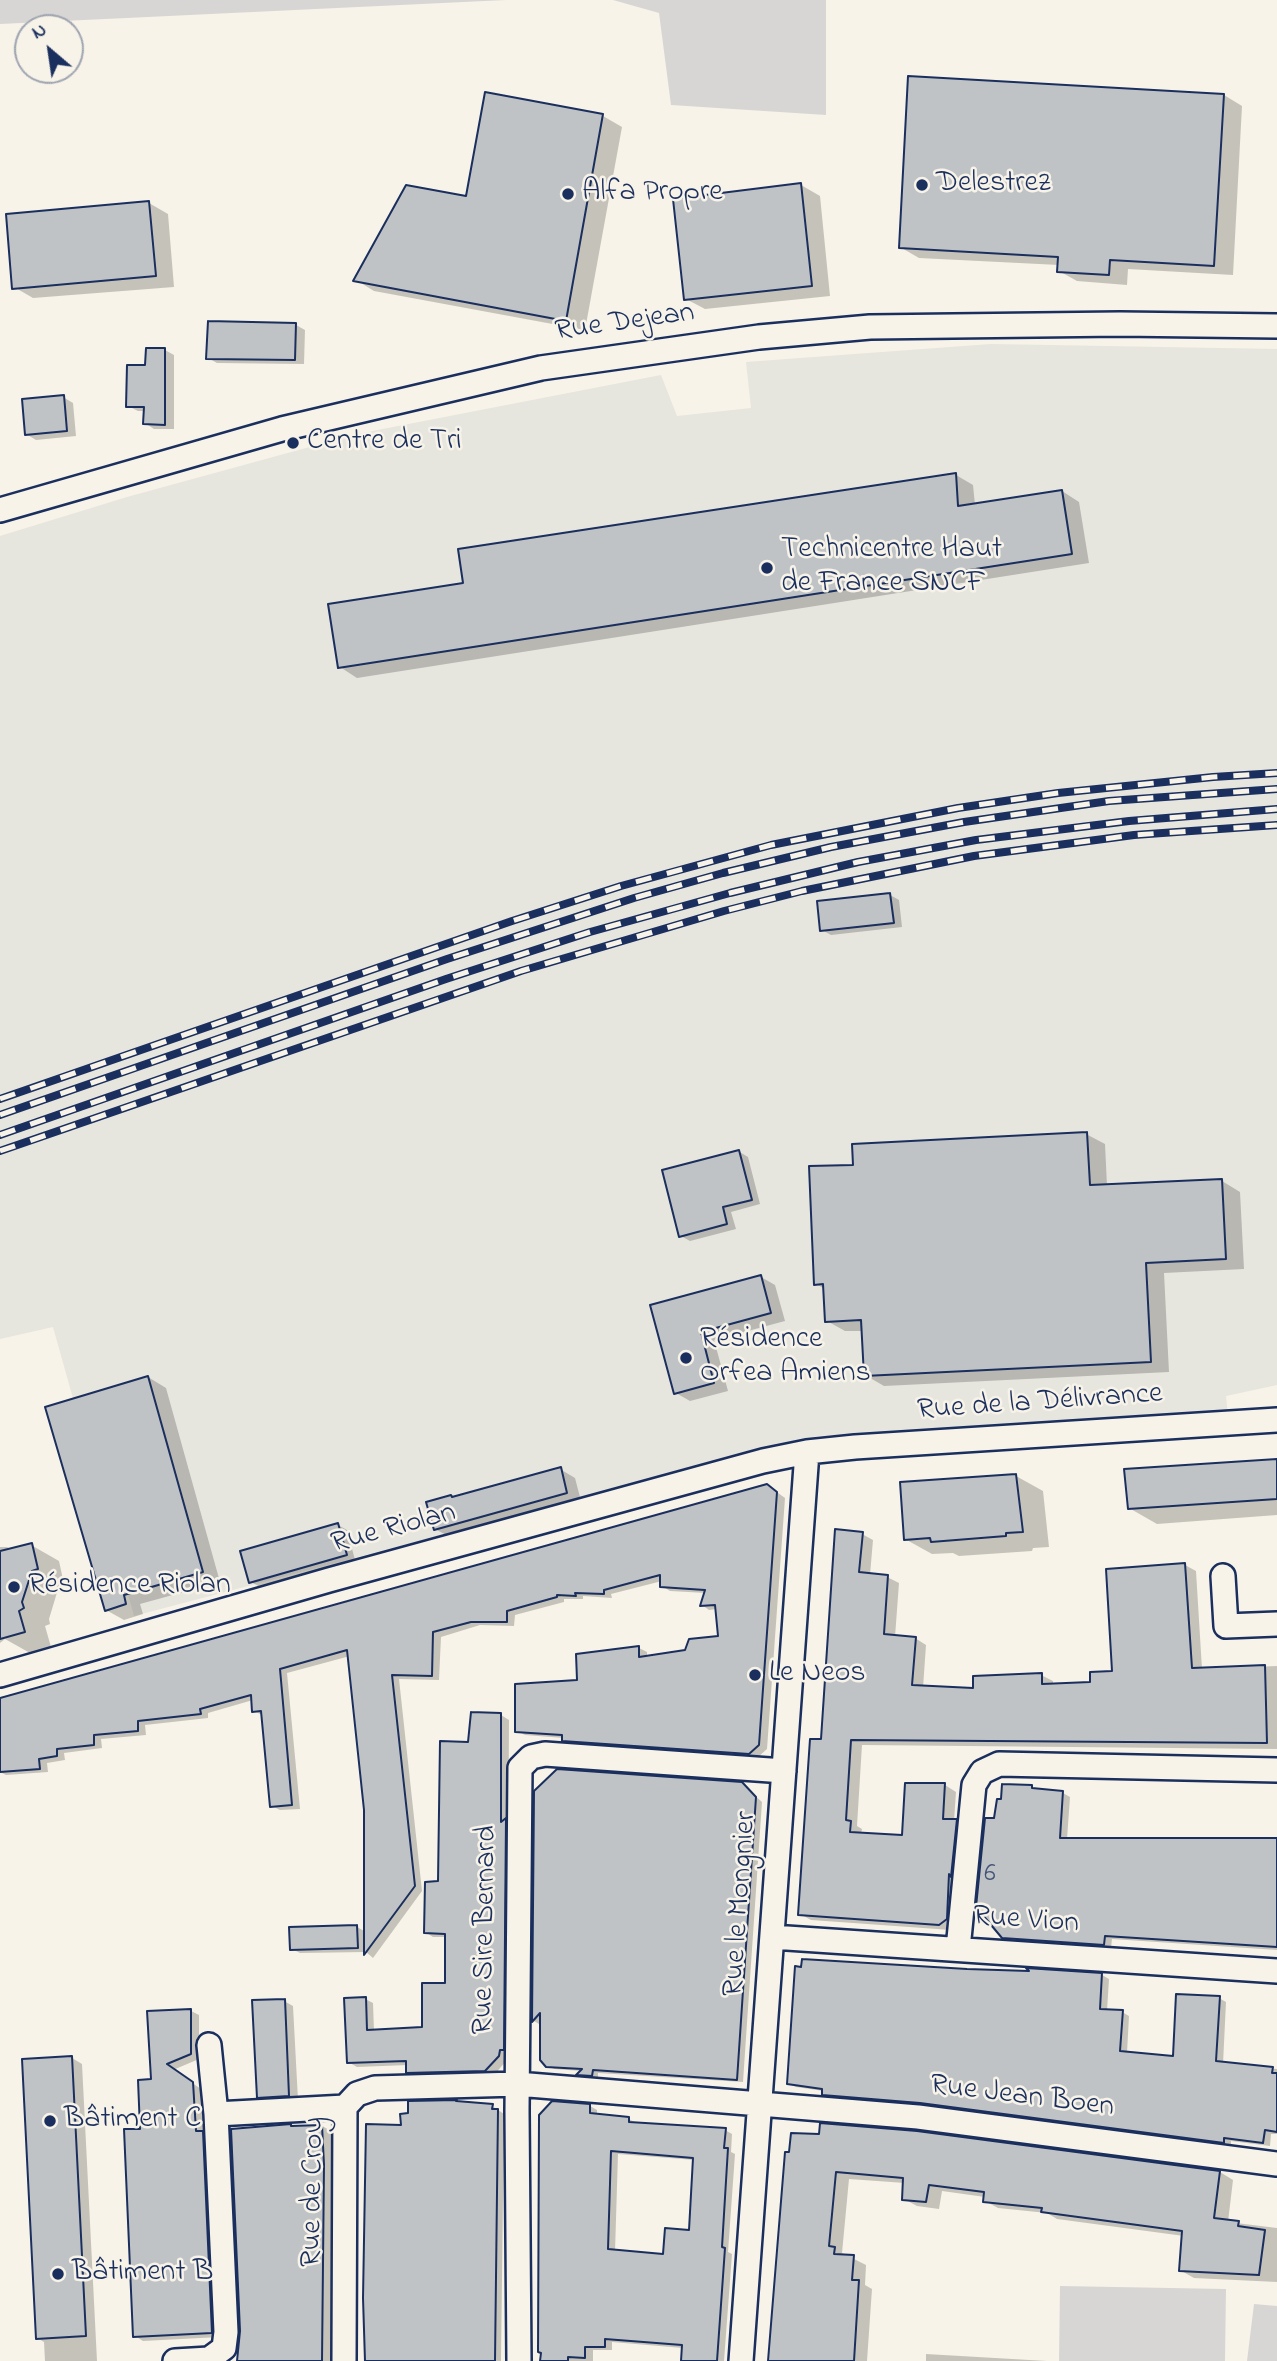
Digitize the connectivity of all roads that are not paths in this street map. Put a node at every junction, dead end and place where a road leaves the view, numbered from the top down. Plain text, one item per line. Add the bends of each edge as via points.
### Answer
1 (1277, 326) edge
2 (0, 510) edge
3 (1277, 1420) edge
4 (807, 1452) junction
5 (1223, 1576) dead end
6 (1277, 1624) edge
7 (0, 1675) edge
8 (1277, 1770) edge
9 (784, 1771) junction
10 (772, 1937) junction
11 (958, 1949) junction
12 (1277, 1971) edge
13 (209, 2045) dead end
14 (517, 2084) junction
15 (758, 2105) junction
16 (345, 2107) junction
17 (216, 2114) junction
18 (1277, 2164) edge
19 (175, 2361) edge
20 (344, 2361) edge
21 (519, 2361) edge
22 (741, 2361) edge

1 - 2 street, Rue Dejean via 870,327 759,337 555,366 282,429
3 - 4 street, Rue de la Délivrance
4 - 7 street, Rue Riolan via 329,1580
4 - 9 street, Rue le Mongnier
5 - 6 street via 1226,1626
8 - 11 street via 999,1763 982,1772 974,1785
9 - 10 street, Rue le Mongnier
9 - 14 street, Rue Sire Bernard via 545,1754 520,1768
10 - 11 street, Rue Vion
10 - 15 street, Rue le Mongnier
11 - 12 street, Rue Vion
13 - 17 street
14 - 15 street, Rue de Croy
14 - 16 street, Rue de Croy via 375,2088 357,2094
14 - 21 street, Rue Sire Bernard
15 - 18 street, Rue Jean Boen via 918,2117
15 - 22 street, Rue le Mongnier
16 - 17 street
16 - 20 street, Rue de Croy
17 - 19 street via 224,2348 209,2359

